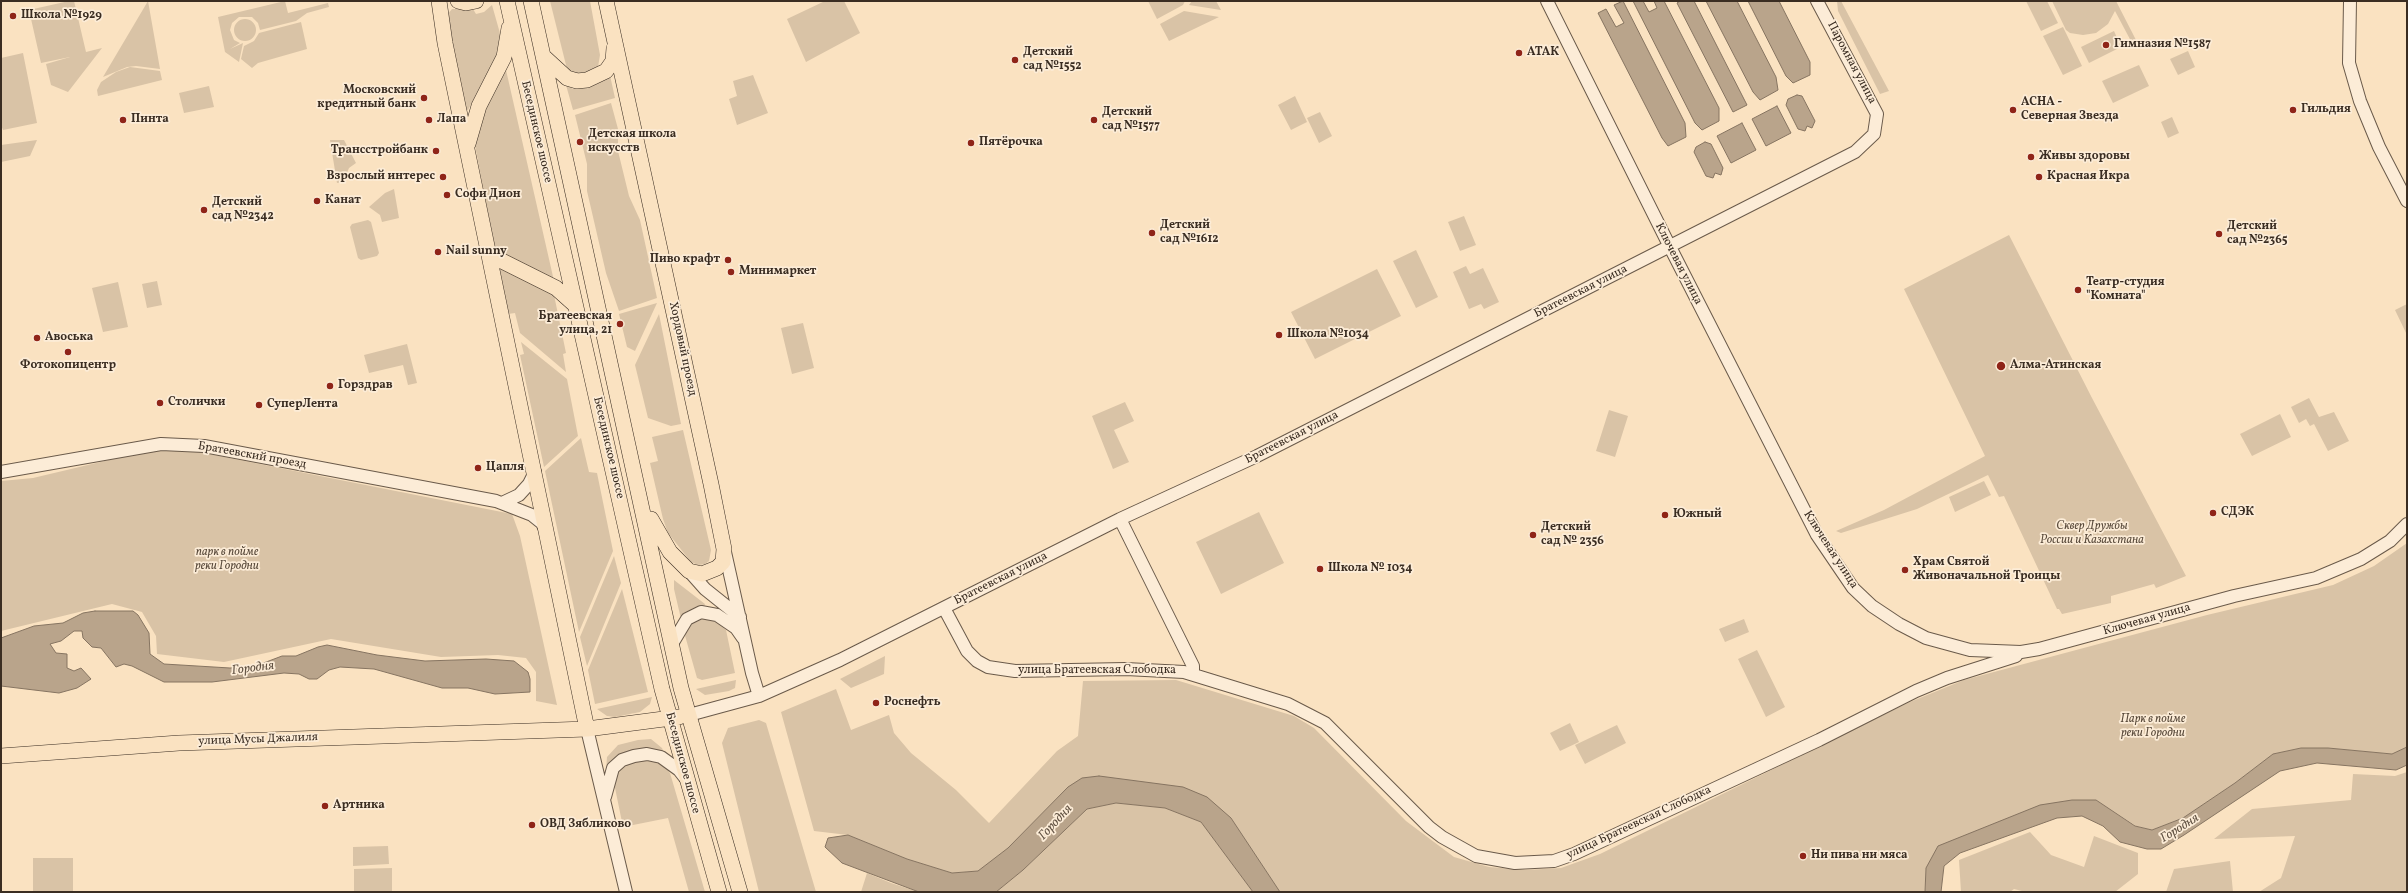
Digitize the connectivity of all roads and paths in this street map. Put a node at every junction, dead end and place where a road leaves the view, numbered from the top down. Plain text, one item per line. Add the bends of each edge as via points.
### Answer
1 (439, 1) edge
2 (458, 1) edge
3 (476, 1) edge
4 (531, 1) edge
5 (606, 1) edge
6 (1547, 1) edge
7 (2350, 1) edge
8 (1820, 2) edge
9 (508, 6) edge
10 (614, 38) junction
11 (543, 55) junction
12 (1876, 128) joint
13 (467, 151) junction
14 (2407, 201) edge
15 (1670, 247) junction
16 (488, 251) junction
17 (575, 305) junction
18 (1, 472) edge
19 (535, 472) junction
20 (640, 498) junction
21 (502, 503) junction
22 (1120, 519) junction
23 (2407, 524) edge
24 (547, 533) junction
25 (724, 549) junction
26 (689, 571) junction
27 (944, 608) junction
28 (740, 617) junction
29 (745, 641) junction
30 (672, 644) junction
31 (2039, 649) junction
32 (1193, 674) junction
33 (760, 696) junction
34 (690, 715) junction
35 (670, 719) junction
36 (587, 729) junction
37 (1, 756) edge
38 (686, 779) junction
39 (605, 800) junction
40 (626, 892) edge
41 (719, 892) edge
42 (740, 892) edge

1 - 13 main road via 444,43
2 - 3 main road
4 - 11 main road, Бесединское шоссе
5 - 10 main road, Хордовый проезд
6 - 15 street, Ключевая улица
7 - 14 street via 2349,63 2360,101 2376,140
8 - 12 street, Паромная улица via 1875,108
9 - 13 main road via 509,38 504,56 479,106 469,135
9 - 17 main road, Бесединское шоссе
10 - 11 main road via 613,61 606,70 587,80 567,78
10 - 25 main road, Хордовый проезд
11 - 20 main road, Бесединское шоссе
12 - 15 street, Братеевская улица via 1871,139 1855,152
13 - 16 main road
15 - 22 street, Братеевская улица via 1257,456
15 - 31 street, Ключевая улица via 1817,535 1858,592 1872,606 1899,624 1926,638 1953,647 1988,652
16 - 17 main road via 500,260 547,282
16 - 19 main road
17 - 35 main road, Бесединское шоссе
18 - 21 street, Братеевский проезд via 122,449 168,444 204,446
19 - 21 street via 519,495
19 - 24 main road
20 - 26 main road via 660,538 679,563
20 - 30 main road, Бесединское шоссе
21 - 24 street, Братеевский проезд via 532,515 542,523
22 - 27 street, Братеевская улица
22 - 32 street via 1193,666
23 - 31 street, Ключевая улица via 2390,541 2373,552 2339,570 2316,578 2234,596
24 - 36 main road
25 - 26 main road via 722,562 717,568 702,574
25 - 28 street, Хордовый проезд
26 - 28 street via 705,589
27 - 32 street, улица Братеевская Слободка via 967,651 988,667 1014,671 1162,670
27 - 33 street, Братеевская улица via 840,660
28 - 29 street, Хордовый проезд
29 - 30 street via 736,628 724,618 717,614 701,612 687,620
29 - 33 street, Хордовый проезд
30 - 34 main road, Бесединское шоссе
31 - 32 street, улица Братеевская Слободка via 1947,678 1586,849 1554,861 1535,864 1493,860 1476,856 1459,847 1429,827 1325,723 1288,704
33 - 34 street, Братеевская улица
34 - 35 main road, улица Мусы Джалиля
34 - 42 main road, Бесединское шоссе
35 - 36 main road, улица Мусы Джалиля
35 - 38 main road, Бесединское шоссе
36 - 37 main road, улица Мусы Джалиля via 179,743
36 - 39 street
38 - 39 street via 661,757 647,754 634,756 622,760 613,768
38 - 41 main road, Бесединское шоссе
39 - 40 street

